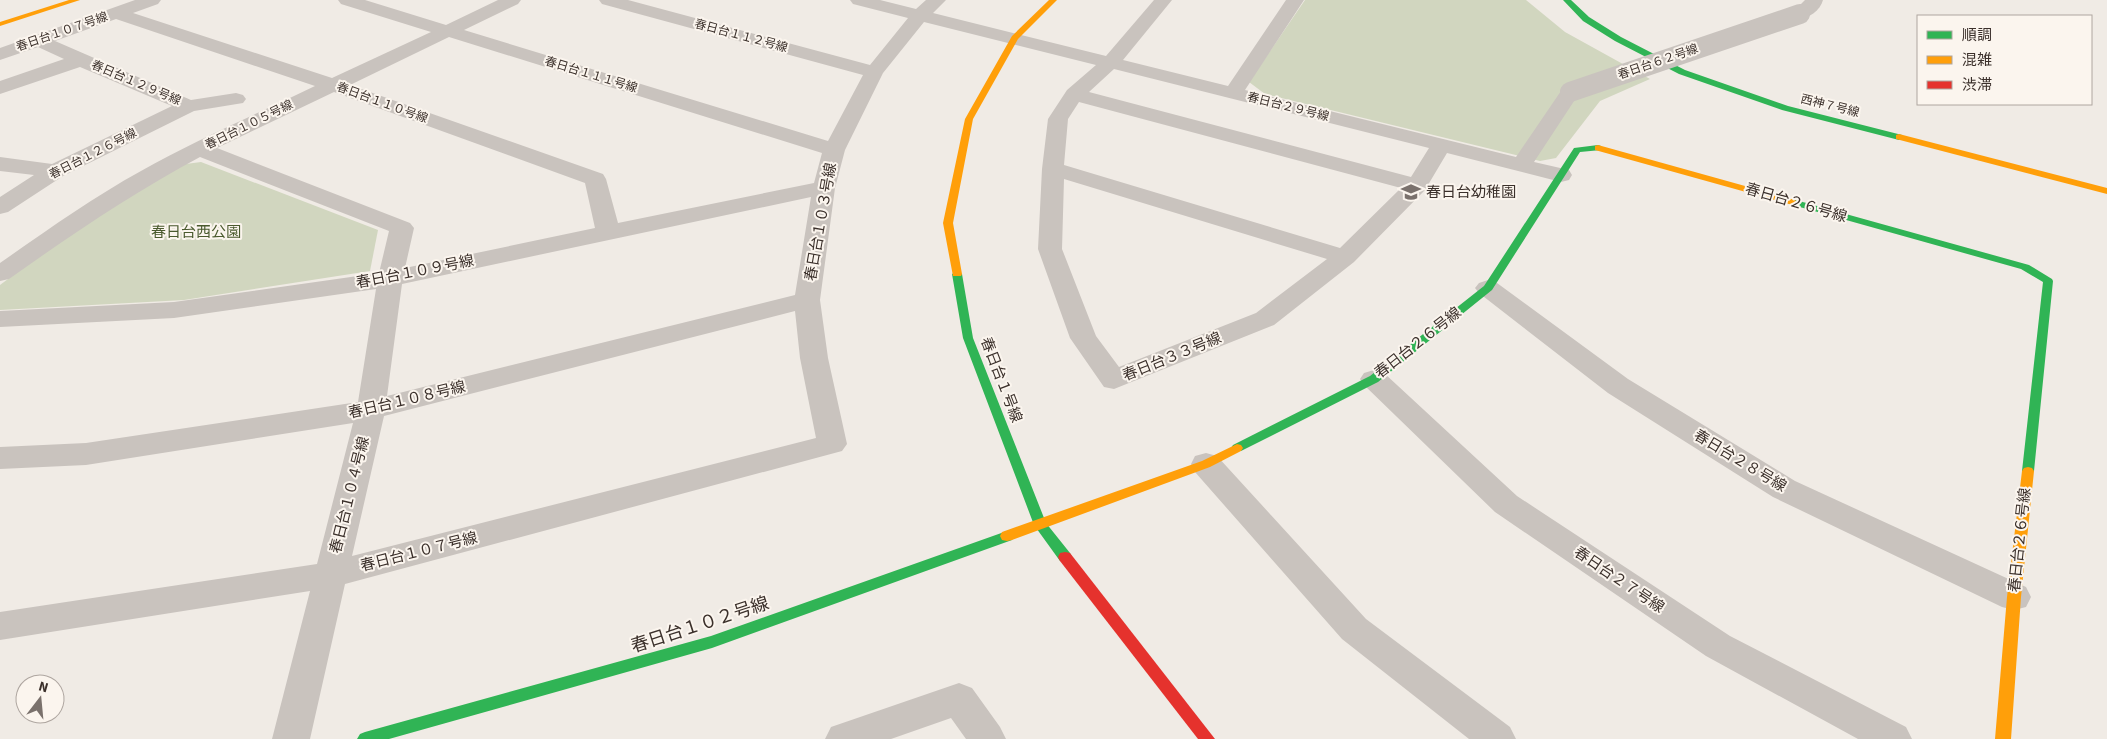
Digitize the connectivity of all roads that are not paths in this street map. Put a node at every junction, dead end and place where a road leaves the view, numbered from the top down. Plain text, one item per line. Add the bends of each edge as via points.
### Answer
1 (44, 0) edge
2 (76, 0) edge
3 (152, 0) edge
4 (347, 0) edge
5 (512, 0) edge
6 (608, 0) edge
7 (859, 0) edge
8 (1053, 0) edge
9 (1163, 0) edge
10 (1295, 0) edge
11 (1566, 0) edge
12 (1814, 0) edge
13 (928, 7) edge
14 (116, 13) junction
15 (0, 15) edge
16 (0, 24) edge
17 (447, 31) junction
18 (1015, 38) junction
19 (40, 40) junction
20 (0, 54) edge
21 (81, 60) junction
22 (1111, 62) junction
23 (874, 72) junction
24 (332, 85) junction
25 (0, 88) edge
26 (1233, 93) junction
27 (1074, 94) junction
28 (236, 99) dead end
29 (190, 106) junction
30 (1441, 146) junction
31 (199, 149) junction
32 (834, 150) junction
33 (1527, 157) dead end
34 (0, 164) edge
35 (1053, 170) junction
36 (55, 171) junction
37 (1561, 175) junction
38 (1417, 185) junction
39 (824, 188) junction
40 (2107, 191) edge
41 (0, 207) edge
42 (608, 232) junction
43 (1345, 257) junction
44 (2, 270) edge
45 (390, 280) junction
46 (1488, 288) junction
47 (807, 300) junction
48 (0, 319) edge
49 (1374, 379) junction
50 (371, 410) junction
51 (832, 444) joint
52 (0, 458) edge
53 (1206, 464) junction
54 (1040, 525) junction
55 (330, 575) junction
56 (2014, 597) junction
57 (0, 626) edge
58 (291, 739) edge
59 (364, 739) edge
60 (844, 739) edge
61 (987, 739) edge
62 (1206, 739) edge
63 (1497, 739) edge
64 (1893, 739) edge
65 (2003, 739) edge

1 - 15 street
2 - 16 street
3 - 14 street, 春日台１０７号線
4 - 17 street, 春日台１１１号線
5 - 17 street, 春日台１０５号線
6 - 23 street, 春日台１１２号線
7 - 13 street, 春日台２９号線
8 - 18 street, 春日台１号線
9 - 22 street, 春日台３３号線
10 - 26 street
11 - 40 street, 西神７号線 via 1586,20 1618,38 1682,72 1731,90 1784,108
12 - 33 street, 春日台６２号線, bridge via 1800,14 1570,92
13 - 18 street, 春日台２９号線
13 - 23 street, 春日台１０３号線
14 - 19 street, 春日台１０７号線
14 - 24 street, 春日台１１０号線
17 - 24 street, 春日台１０５号線
17 - 32 street, 春日台１１１号線
18 - 22 street, 春日台２９号線
18 - 54 street, 春日台１号線 via 969,119 948,223 968,338
19 - 20 street, 春日台１０７号線
19 - 21 street, 春日台１２９号線
21 - 25 street
21 - 29 street, 春日台１２９号線
22 - 26 street, 春日台２９号線
22 - 27 street, 春日台３３号線
23 - 32 street, 春日台１０３号線
24 - 31 street, 春日台１０５号線
24 - 42 street, 春日台１１０号線 via 595,179
26 - 30 street, 春日台２９号線
27 - 35 street, 春日台３３号線 via 1058,119
27 - 38 street
28 - 29 street, 春日台１２９号線
29 - 36 street, 春日台１２６号線
30 - 37 street, 春日台２９号線
30 - 38 street, 春日台３３号線
31 - 44 street, 春日台１０５号線 via 132,186
31 - 45 street, 春日台１０４号線 via 402,228
32 - 39 street, 春日台１０３号線
34 - 36 street
35 - 43 street
35 - 43 street, 春日台３３号線 via 1050,249 1082,338 1114,380 1265,320
36 - 41 street, 春日台１２６号線
37 - 46 street, 春日台２６号線
37 - 56 street, 春日台２６号線 via 1577,150 1599,148 2025,267 2048,281
38 - 43 street, 春日台３３号線
39 - 42 street, 春日台１０９号線
39 - 47 street, 春日台１０３号線
42 - 45 street, 春日台１０９号線
45 - 48 street, 春日台１０９号線 via 174,310
45 - 50 street, 春日台１０４号線
46 - 49 street, 春日台２６号線
46 - 56 street, 春日台２８号線 via 1618,386 1784,489
47 - 50 street, 春日台１０８号線
47 - 51 street, 春日台１０３号線 via 814,358
49 - 53 street, 春日台２６号線
49 - 64 street, 春日台２７号線 via 1506,504 1718,646
50 - 52 street, 春日台１０８号線 via 86,454
50 - 55 street, 春日台１０４号線
51 - 55 street, 春日台１０７号線
53 - 54 street, 春日台２６号線
53 - 63 street via 1354,629
54 - 59 street, 春日台１０２号線 via 712,642
54 - 62 street, 春日台１号線
55 - 57 street, 春日台１０７号線
55 - 58 street, 春日台１０４号線
56 - 65 street, 春日台２６号線
60 - 61 street via 959,699

